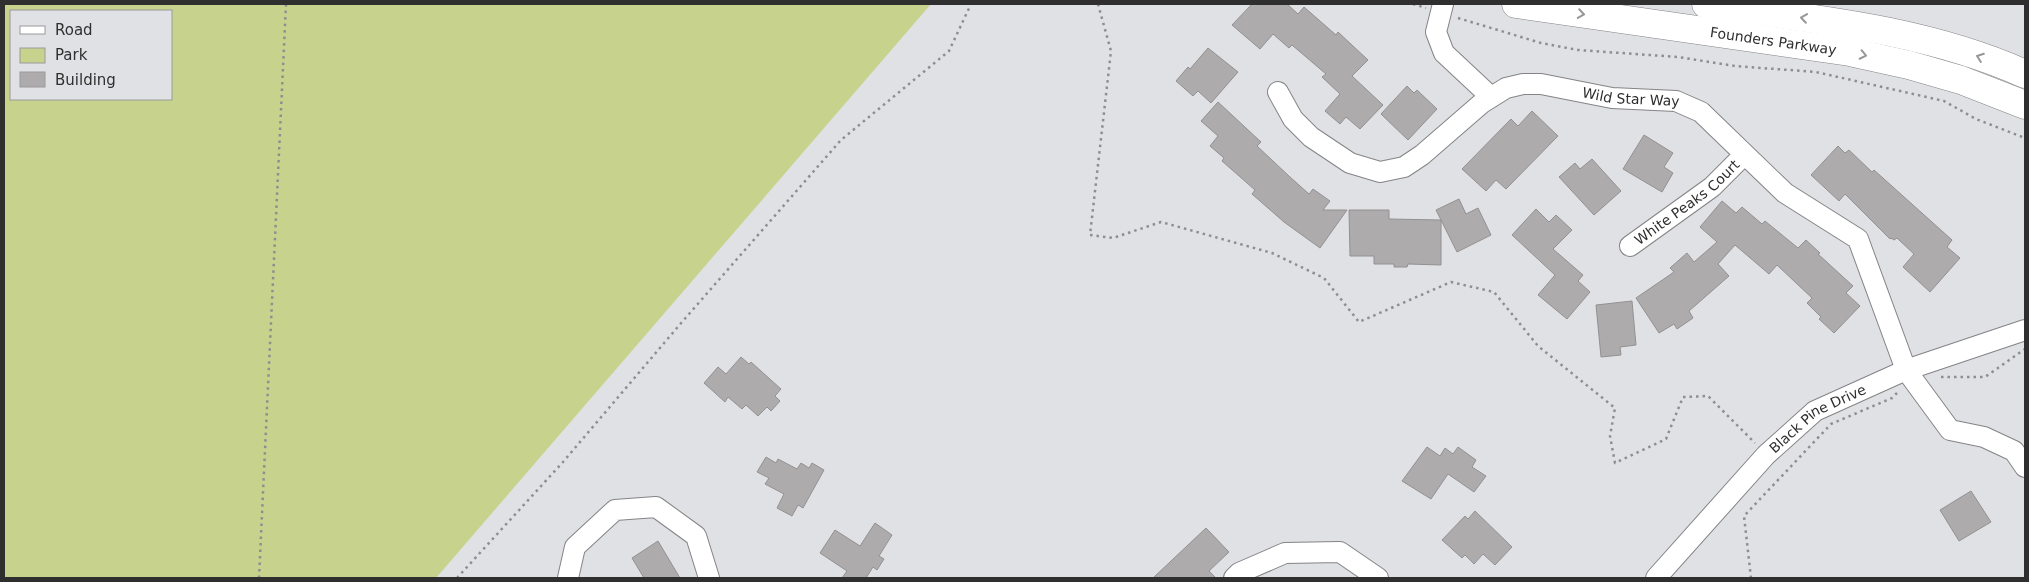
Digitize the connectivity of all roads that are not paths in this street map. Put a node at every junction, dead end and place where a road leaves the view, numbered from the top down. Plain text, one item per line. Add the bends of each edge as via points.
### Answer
1 (1516, 4) edge
2 (1706, 4) edge
3 (1442, 8) edge
4 (2025, 74) edge
5 (1278, 92) dead end
6 (1491, 97) junction
7 (2025, 105) edge
8 (1744, 155) junction
9 (1630, 246) dead end
10 (2025, 330) edge
11 (1910, 376) junction
12 (2025, 467) edge
13 (568, 578) edge
14 (709, 578) edge
15 (1234, 578) edge
16 (1378, 578) edge
17 (1656, 578) edge

1 -> 7 highway, Founders Parkway via 1850,52 1961,80
4 -> 2 highway, Founders Parkway via 1916,38 1855,25
3 - 6 street via 1436,32 1444,53
5 - 6 street, Wild Star Way via 1293,119 1311,137 1350,162 1380,172 1404,167 1422,155
6 - 8 street, Wild Star Way via 1506,88 1541,84 1612,98 1676,101 1701,112
8 - 9 street, White Peaks Court via 1712,187
8 - 11 street, Wild Star Way via 1785,194 1858,239
10 - 11 street, Black Pine Drive
11 - 12 street, Wild Star Way via 1950,430 1984,437 2014,451
11 - 17 street, Black Pine Drive via 1815,411 1766,455
13 - 14 street via 574,547 616,510 656,507 696,536
15 - 16 street via 1285,553 1340,552

